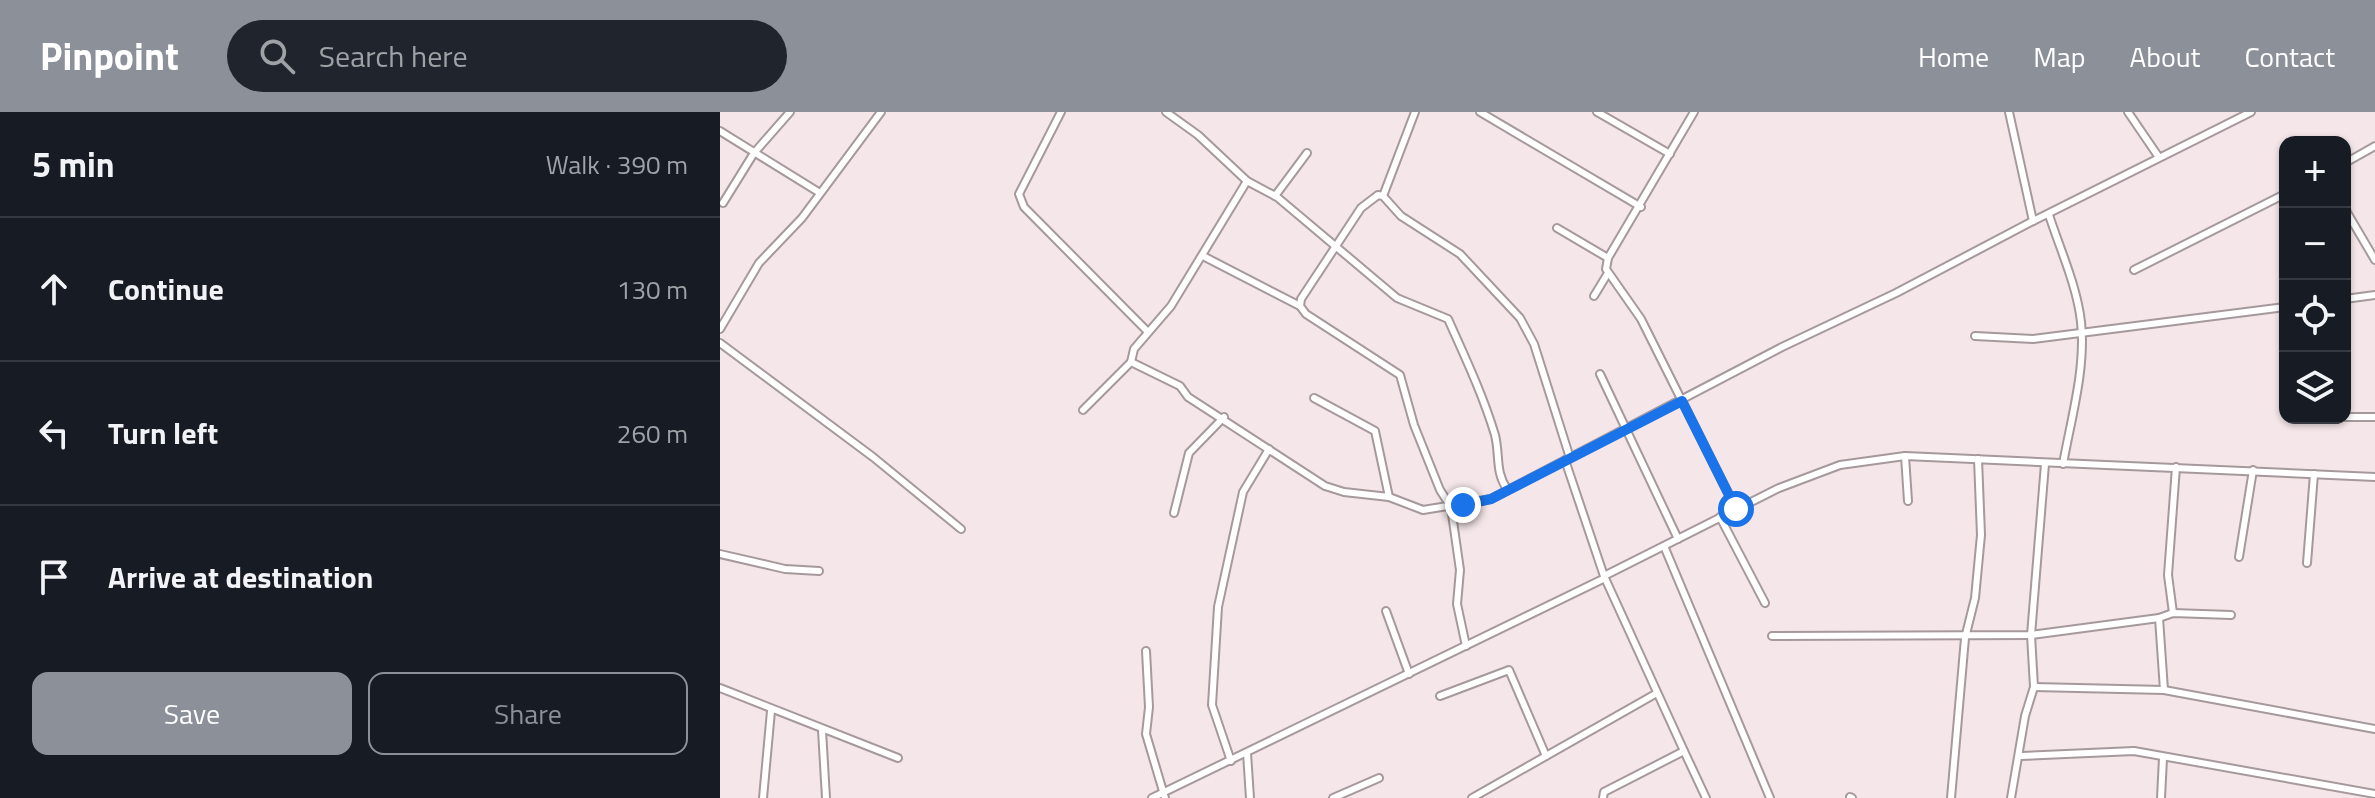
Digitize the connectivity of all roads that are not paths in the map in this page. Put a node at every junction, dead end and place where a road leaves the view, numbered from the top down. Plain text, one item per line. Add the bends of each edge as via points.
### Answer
1 (790, 112) edge
2 (881, 112) edge
3 (1061, 112) edge
4 (1166, 112) edge
5 (1415, 112) edge
6 (1480, 112) edge
7 (1597, 112) edge
8 (1694, 112) edge
9 (2009, 112) edge
10 (2128, 112) edge
11 (2251, 112) edge
12 (720, 131) edge
13 (2375, 146) edge
14 (754, 153) junction
15 (1307, 153) dead end
16 (1560, 153) dead end
17 (1670, 154) junction
18 (2158, 156) junction
19 (2351, 160) edge
20 (1247, 181) junction
21 (820, 193) junction
22 (1275, 196) junction
23 (1383, 196) junction
24 (2279, 197) edge
25 (723, 203) dead end
26 (1641, 207) junction
27 (2049, 215) junction
28 (2351, 219) edge
29 (2033, 221) junction
30 (1557, 228) dead end
31 (1337, 247) junction
32 (1203, 256) junction
33 (1608, 258) junction
34 (2375, 260) edge
35 (2134, 270) dead end
36 (1608, 273) junction
37 (1594, 296) dead end
38 (1300, 306) junction
39 (2279, 308) edge
40 (720, 329) edge
41 (1148, 332) junction
42 (2081, 333) junction
43 (1975, 336) dead end
44 (720, 343) edge
45 (1131, 362) junction
46 (1600, 374) dead end
47 (1314, 398) dead end
48 (1682, 401) junction
49 (1083, 410) dead end
50 (1224, 417) junction
51 (2351, 417) edge
52 (2375, 417) edge
53 (1625, 430) junction
54 (1269, 449) junction
55 (1905, 456) junction
56 (1568, 459) junction
57 (1978, 459) junction
58 (2045, 464) junction
59 (2063, 464) junction
60 (2176, 467) junction
61 (2253, 470) junction
62 (2314, 474) junction
63 (2375, 477) edge
64 (1507, 489) junction
65 (1389, 497) junction
66 (1908, 501) dead end
67 (1451, 507) junction
68 (1736, 509) junction
69 (1174, 513) dead end
70 (1720, 517) junction
71 (961, 529) dead end
72 (1678, 539) junction
73 (1664, 546) junction
74 (720, 554) edge
75 (2239, 557) dead end
76 (2307, 563) dead end
77 (819, 571) dead end
78 (1604, 578) junction
79 (1765, 603) dead end
80 (1386, 611) dead end
81 (2173, 613) junction
82 (2231, 615) dead end
83 (2159, 618) junction
84 (2031, 635) junction
85 (1772, 636) dead end
86 (1965, 638) junction
87 (1466, 646) junction
88 (1146, 651) dead end
89 (1409, 674) junction
90 (2034, 687) junction
91 (720, 688) edge
92 (2164, 690) junction
93 (1657, 693) junction
94 (1440, 696) dead end
95 (771, 711) junction
96 (2375, 729) edge
97 (822, 730) junction
98 (1684, 751) junction
99 (1247, 753) junction
100 (1546, 756) junction
101 (2021, 756) junction
102 (898, 758) dead end
103 (2163, 758) junction
104 (1231, 761) junction
105 (1379, 778) dead end
106 (2343, 787) junction
107 (2375, 794) edge
108 (1164, 795) edge
109 (763, 798) edge
110 (826, 798) edge
111 (1152, 798) edge
112 (1250, 798) edge
113 (1333, 798) edge
114 (1472, 798) edge
115 (1602, 798) edge
116 (1706, 798) edge
117 (1770, 798) edge
118 (1951, 798) edge
119 (2011, 798) edge
120 (2161, 798) edge
121 (2338, 798) edge

1 - 14 street
2 - 21 street
3 - 41 street via 1019,194 1024,207
4 - 20 street
5 - 23 street
6 - 26 street
7 - 17 street
8 - 17 street
9 - 29 street
10 - 18 street
11 - 18 street
12 - 14 street
13 - 19 street
14 - 21 street
14 - 25 street
15 - 22 street
16 - 26 street
17 - 26 street
18 - 27 street
20 - 22 street
20 - 32 street
21 - 40 street via 783,242 759,263
22 - 31 street
23 - 31 street via 1361,208
23 - 56 street via 1401,216 1460,254 1520,318 1534,344
24 - 35 street
26 - 33 street
27 - 29 street
27 - 42 street via 2077,301
28 - 34 street
29 - 48 street
30 - 33 street
31 - 38 street
31 - 64 street via 1397,298 1448,319 1478,388
32 - 38 street
32 - 41 street via 1161,321
33 - 36 street
36 - 37 street
36 - 48 street via 1628,296
38 - 67 street via 1400,375 1414,425
39 - 42 street
41 - 45 street
42 - 43 street via 2007,340
42 - 59 street
44 - 71 street
45 - 49 street
45 - 50 street via 1180,386 1188,397
46 - 53 street
47 - 65 street via 1375,431
48 - 53 street
48 - 68 street
50 - 54 street
50 - 69 street via 1189,453
51 - 52 street
53 - 56 street
53 - 72 street
54 - 65 street via 1334,490
54 - 104 street via 1243,492 1218,607 1212,705
55 - 57 street
55 - 66 street
55 - 68 street via 1840,465
56 - 64 street
56 - 78 street
57 - 58 street
57 - 86 street via 1981,535
58 - 59 street
58 - 84 street
59 - 60 street
60 - 61 street
60 - 81 street via 2168,575
61 - 62 street
61 - 75 street
62 - 63 street
62 - 76 street
64 - 67 street via 1491,499
65 - 67 street via 1423,510
67 - 87 street via 1460,570 1457,604
68 - 70 street
70 - 72 street
70 - 79 street
72 - 73 street
73 - 78 street
73 - 117 street
74 - 77 street
78 - 87 street
78 - 93 street
80 - 89 street
81 - 82 street
81 - 83 street
83 - 84 street
83 - 92 street
84 - 86 street
84 - 90 street
85 - 86 street
86 - 118 street
87 - 89 street
88 - 108 street via 1146,734
89 - 99 street
90 - 92 street
90 - 101 street
91 - 95 street
92 - 96 street
93 - 98 street
93 - 100 street
94 - 100 street via 1509,670
95 - 97 street
95 - 109 street
97 - 102 street
97 - 110 street
98 - 115 street via 1604,792
98 - 116 street
99 - 104 street
99 - 112 street
100 - 114 street
101 - 103 street via 2110,749
101 - 119 street
103 - 106 street
103 - 120 street
104 - 108 street
105 - 113 street
106 - 107 street
106 - 121 street
108 - 111 street

